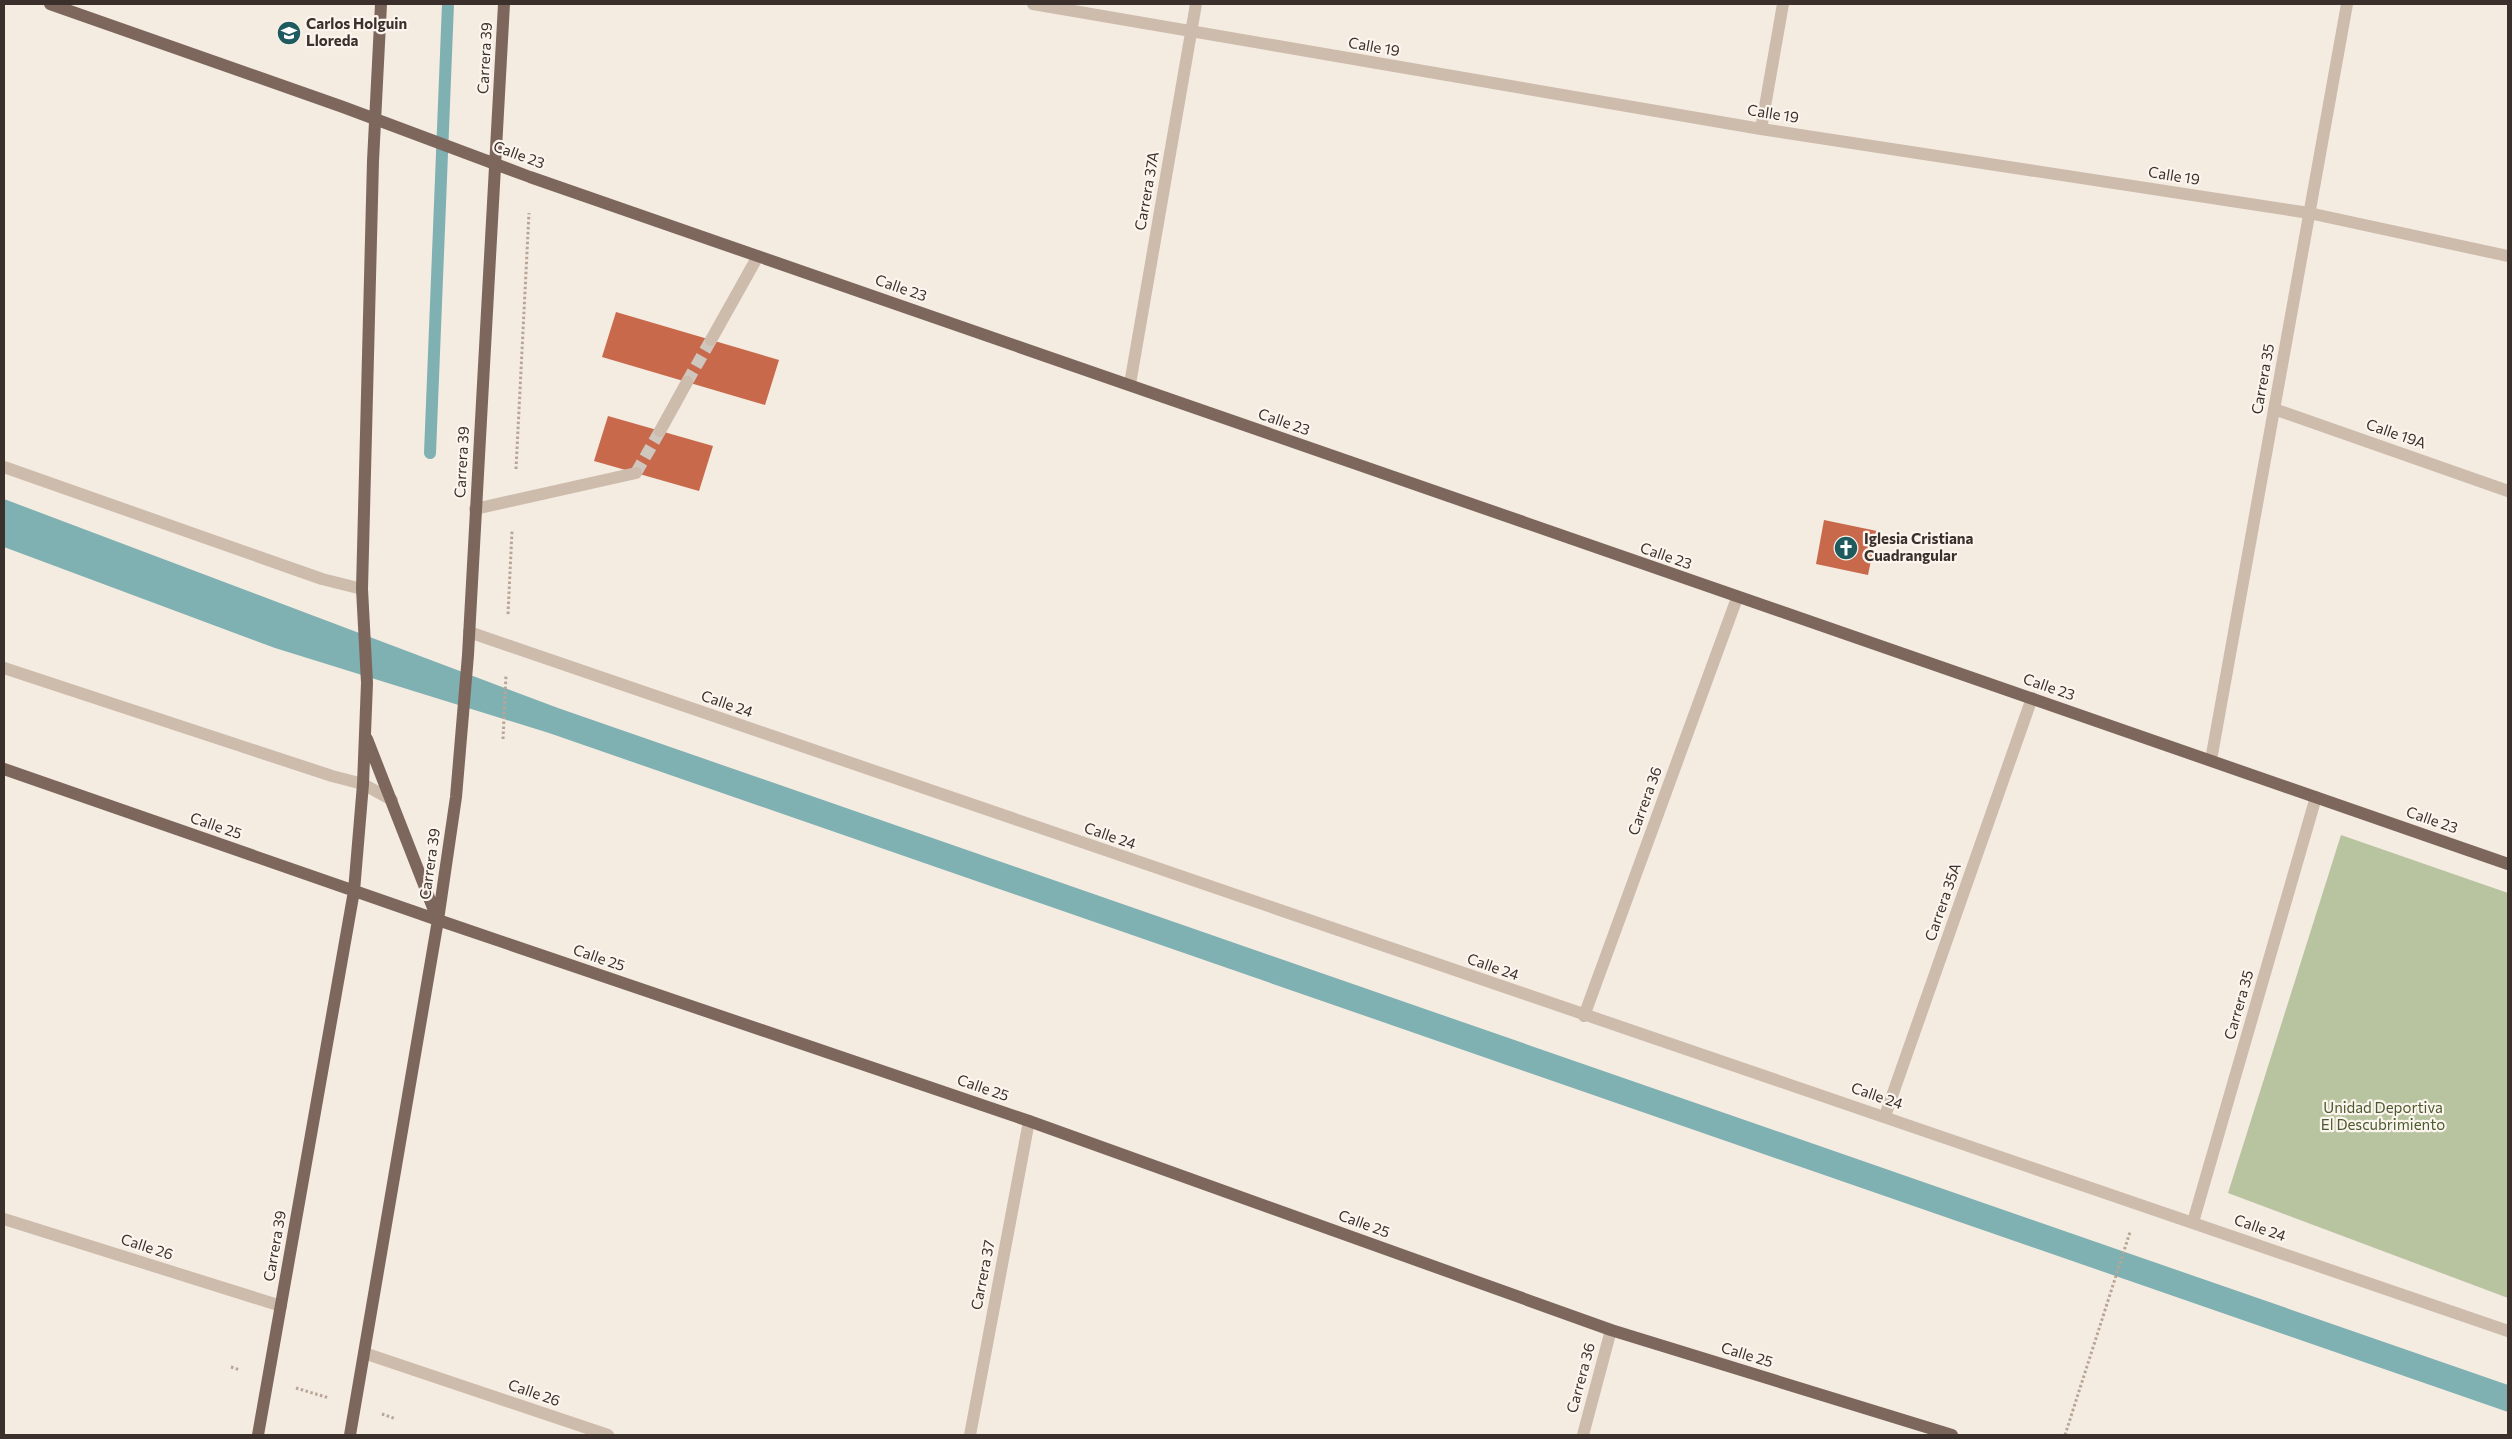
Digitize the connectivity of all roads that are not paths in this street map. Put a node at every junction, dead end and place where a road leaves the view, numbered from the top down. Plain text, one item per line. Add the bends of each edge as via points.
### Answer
1 (50, 4) edge
2 (381, 4) edge
3 (504, 4) edge
4 (1033, 4) edge
5 (1196, 4) edge
6 (1783, 4) edge
7 (2346, 4) edge
8 (1192, 32) junction
9 (375, 119) junction
10 (1761, 129) junction
11 (496, 164) junction
12 (2309, 213) junction
13 (758, 256) junction
14 (2508, 256) edge
15 (711, 340) tunnel mouth
16 (687, 382) tunnel mouth
17 (1130, 384) junction
18 (2274, 409) junction
19 (660, 431) tunnel mouth
20 (4, 467) edge
21 (636, 473) dead end
22 (2508, 491) edge
23 (475, 509) junction
24 (362, 589) junction
25 (1737, 598) junction
26 (469, 632) junction
27 (4, 668) edge
28 (2032, 698) junction
29 (366, 735) junction
30 (2211, 760) junction
31 (4, 770) edge
32 (363, 784) junction
33 (2316, 797) junction
34 (392, 800) junction
35 (2508, 864) edge
36 (354, 891) junction
37 (438, 920) junction
38 (1584, 1016) junction
39 (1885, 1116) junction
40 (1029, 1121) junction
41 (4, 1219) edge
42 (2193, 1222) junction
43 (281, 1306) junction
44 (1611, 1330) junction
45 (2508, 1331) edge
46 (364, 1353) junction
47 (258, 1435) edge
48 (350, 1435) edge
49 (608, 1435) edge
50 (970, 1435) edge
51 (1583, 1435) edge
52 (1952, 1435) edge

1 - 9 main road, Calle 23
2 - 9 main road, Carrera 39
3 - 11 main road, Carrera 39
4 - 8 street, Calle 19
5 - 8 street, Carrera 37A
6 - 10 street
7 - 12 street, Carrera 35
8 - 10 street, Calle 19
8 - 17 street, Carrera 37A
9 - 11 main road, Calle 23
9 - 24 main road, Carrera 39
10 - 12 street, Calle 19
11 - 13 main road, Calle 23
11 - 23 main road, Carrera 39
12 - 14 street, Calle 19
12 - 18 street, Carrera 35
13 - 15 street
13 - 17 main road, Calle 23
16 - 19 street
17 - 25 main road, Calle 23
18 - 22 street, Calle 19A
18 - 30 street, Carrera 35
20 - 24 street via 322,579
21 - 23 street
23 - 26 main road, Carrera 39
24 - 29 main road, Carrera 39
25 - 28 main road, Calle 23
25 - 38 street, Carrera 36
26 - 37 main road, Carrera 39 via 456,797
26 - 38 street, Calle 24
27 - 32 street
28 - 30 main road, Calle 23
28 - 39 street, Carrera 35A
29 - 32 main road, Carrera 39
29 - 34 main road, Carrera 39
30 - 33 main road, Calle 23
31 - 36 main road, Calle 25
32 - 34 street
32 - 36 main road, Carrera 39
33 - 35 main road, Calle 23
33 - 42 street, Carrera 35
34 - 37 main road, Carrera 39
36 - 37 main road, Calle 25
36 - 43 main road, Carrera 39
37 - 40 main road, Calle 25
37 - 46 main road, Carrera 39
38 - 39 street, Calle 24
39 - 42 street, Calle 24
40 - 44 main road, Calle 25
40 - 50 street, Carrera 37
41 - 43 street, Calle 26
42 - 45 street, Calle 24
43 - 47 main road, Carrera 39
44 - 51 street, Carrera 36
44 - 52 main road, Calle 25
46 - 48 main road, Carrera 39
46 - 49 street, Calle 26

